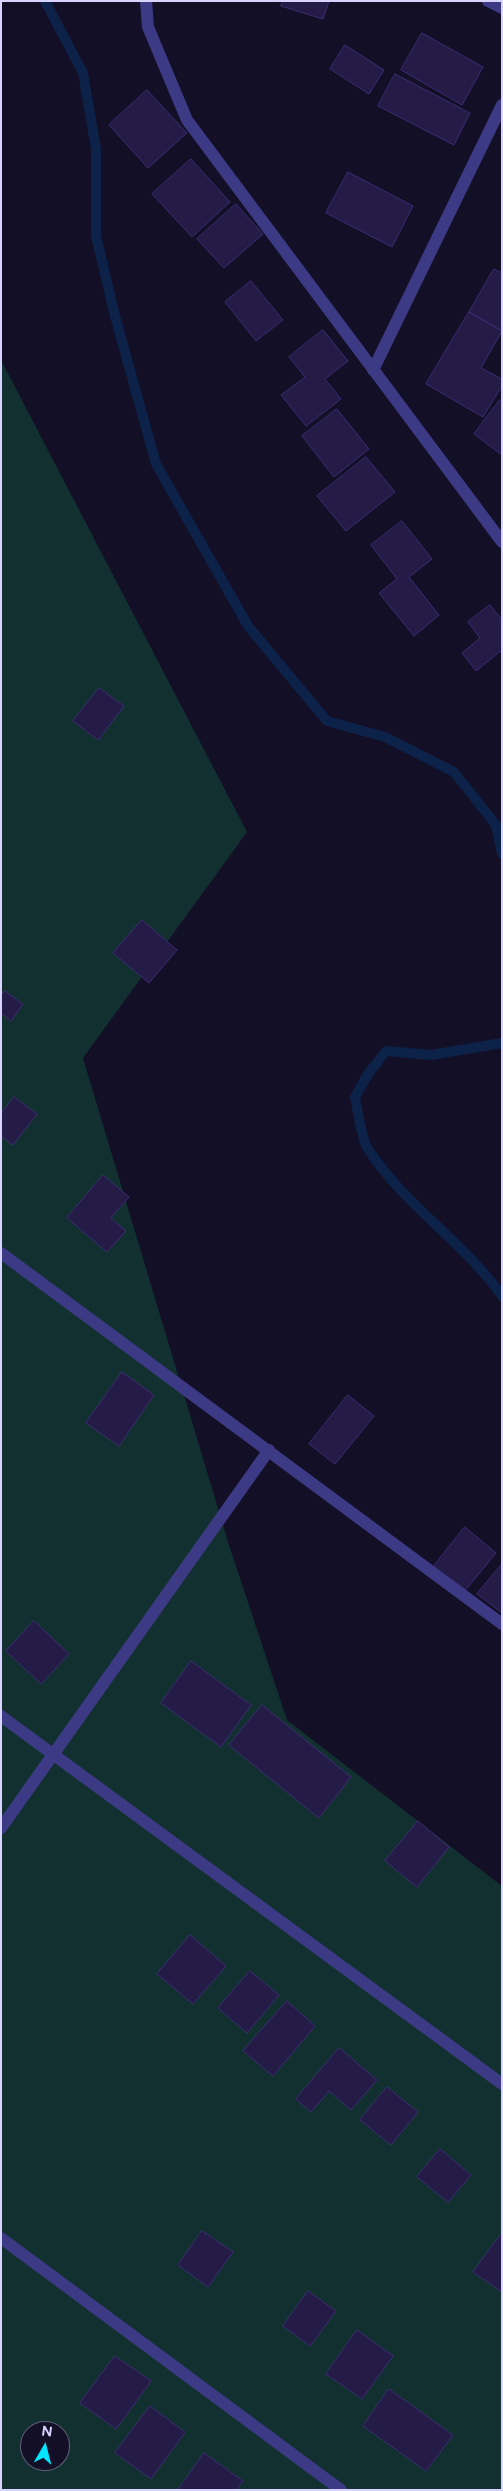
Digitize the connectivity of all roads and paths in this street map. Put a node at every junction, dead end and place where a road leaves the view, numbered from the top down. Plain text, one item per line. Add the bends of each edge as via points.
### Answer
1 (146, 1) edge
2 (488, 1) edge
3 (502, 8) edge
4 (502, 105) edge
5 (373, 370) junction
6 (502, 542) edge
7 (1, 1253) edge
8 (269, 1450) junction
9 (502, 1624) edge
10 (1, 1716) edge
11 (54, 1754) junction
12 (1, 1828) edge
13 (502, 2084) edge
14 (1, 2238) edge
15 (342, 2490) edge

1 - 5 street via 148,27 187,120
2 - 3 street
4 - 5 street
5 - 6 street
7 - 8 street
8 - 9 street
8 - 11 street
10 - 11 street
11 - 12 street
11 - 13 street
14 - 15 street

